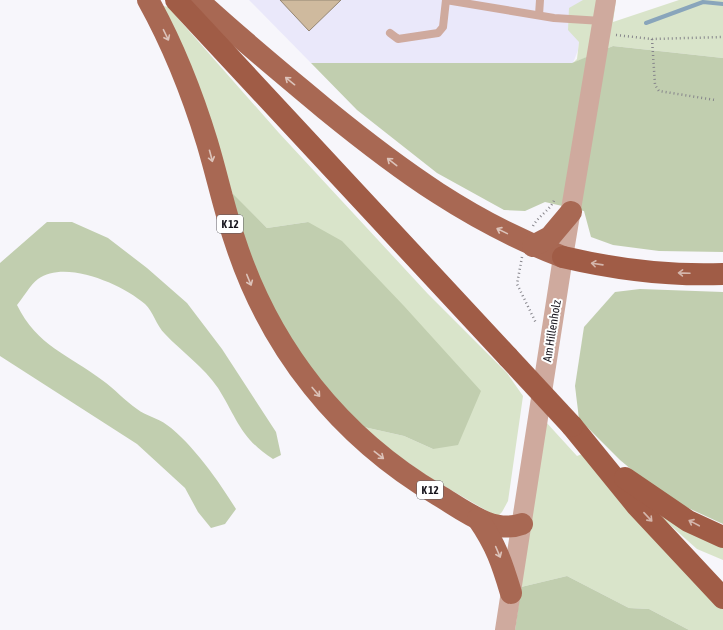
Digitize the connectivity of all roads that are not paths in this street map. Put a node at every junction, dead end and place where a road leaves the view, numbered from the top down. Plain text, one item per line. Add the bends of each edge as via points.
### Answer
1 (148, 0) edge
2 (176, 0) edge
3 (198, 0) edge
4 (540, 0) edge
5 (606, 0) edge
6 (539, 15) junction
7 (602, 27) junction
8 (390, 33) dead end
9 (571, 212) junction
10 (530, 244) junction
11 (563, 258) junction
12 (723, 274) edge
13 (596, 454) junction
14 (478, 519) junction
15 (522, 524) junction
16 (723, 537) edge
17 (511, 593) junction
18 (723, 598) edge
19 (505, 630) edge

1 -> 14 main road, K 12 via 171,46 197,110 243,265 284,349 316,393 376,453
2 - 13 highway, bridge
10 -> 3 main road via 487,224 404,171 256,53
4 - 6 lane
5 - 7 street, Am Hillenholz
6 - 7 lane
6 - 8 lane via 446,0 443,26 438,33 398,39
7 - 9 street, Am Hillenholz
9 - 10 main road via 550,237
9 - 11 street, Am Hillenholz
10 - 11 main road
12 -> 11 highway via 631,269
11 - 15 street, Am Hillenholz / K 12
16 -> 13 highway via 688,521 648,496
13 -> 18 highway via 637,506
14 - 15 main road, K 12 via 511,528
14 -> 17 main road, K 12 via 492,538
15 - 17 street, Am Hillenholz / K 12
17 - 19 street, Am Hillenholz / K 12

